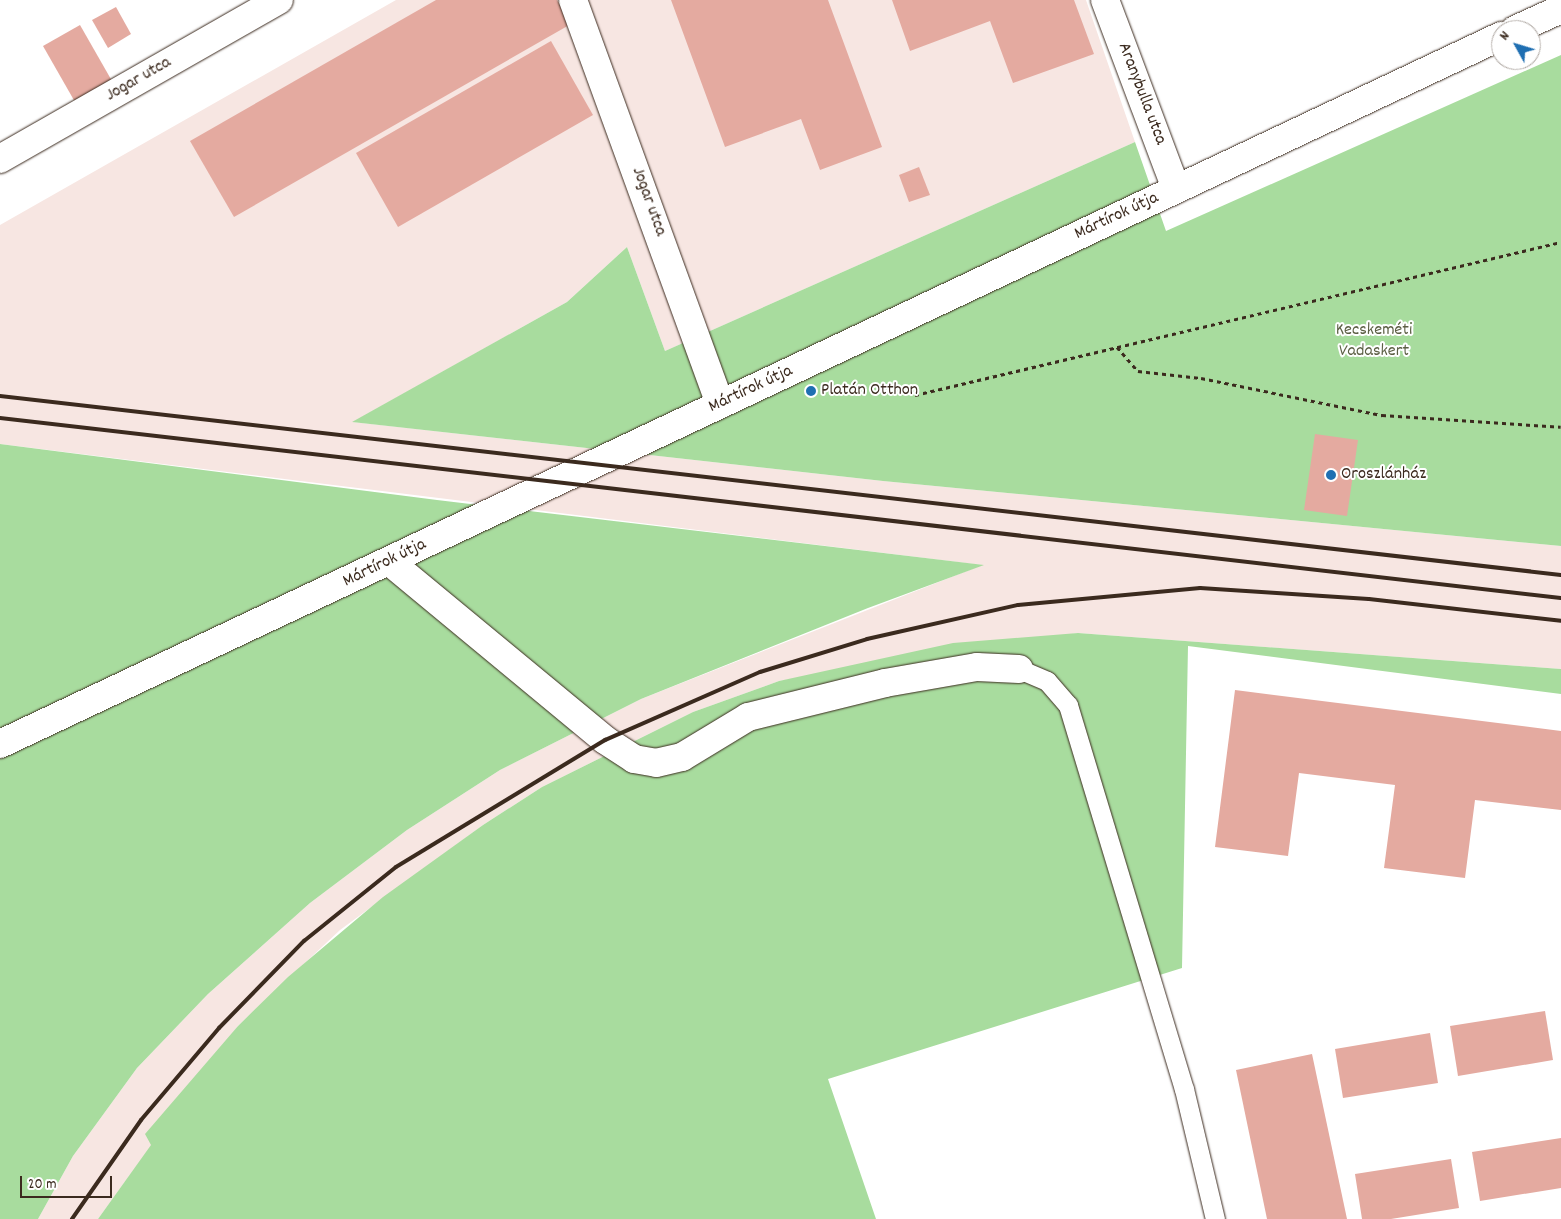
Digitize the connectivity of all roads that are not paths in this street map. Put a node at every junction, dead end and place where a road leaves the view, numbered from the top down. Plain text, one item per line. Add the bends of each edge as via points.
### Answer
1 (279, 0) edge
2 (573, 0) edge
3 (1105, 0) edge
4 (1561, 8) edge
5 (1536, 20) edge
6 (1491, 41) edge
7 (0, 159) edge
8 (1176, 189) junction
9 (720, 404) junction
10 (390, 562) junction
11 (1019, 669) joint
12 (0, 744) edge
13 (1215, 1219) edge

1 - 7 street, Jogar utca
2 - 9 street, Jogar utca
3 - 8 street, Aranybulla utca
4 - 5 street
6 - 8 street, Mártírok útja
8 - 9 street, Mártírok útja
9 - 10 street, Mártírok útja via 561,477
10 - 11 street via 605,740 634,759 656,763 682,757 748,717 885,683 977,667
10 - 12 street, Mártírok útja
11 - 13 lane via 1047,681 1068,705 1184,1089

